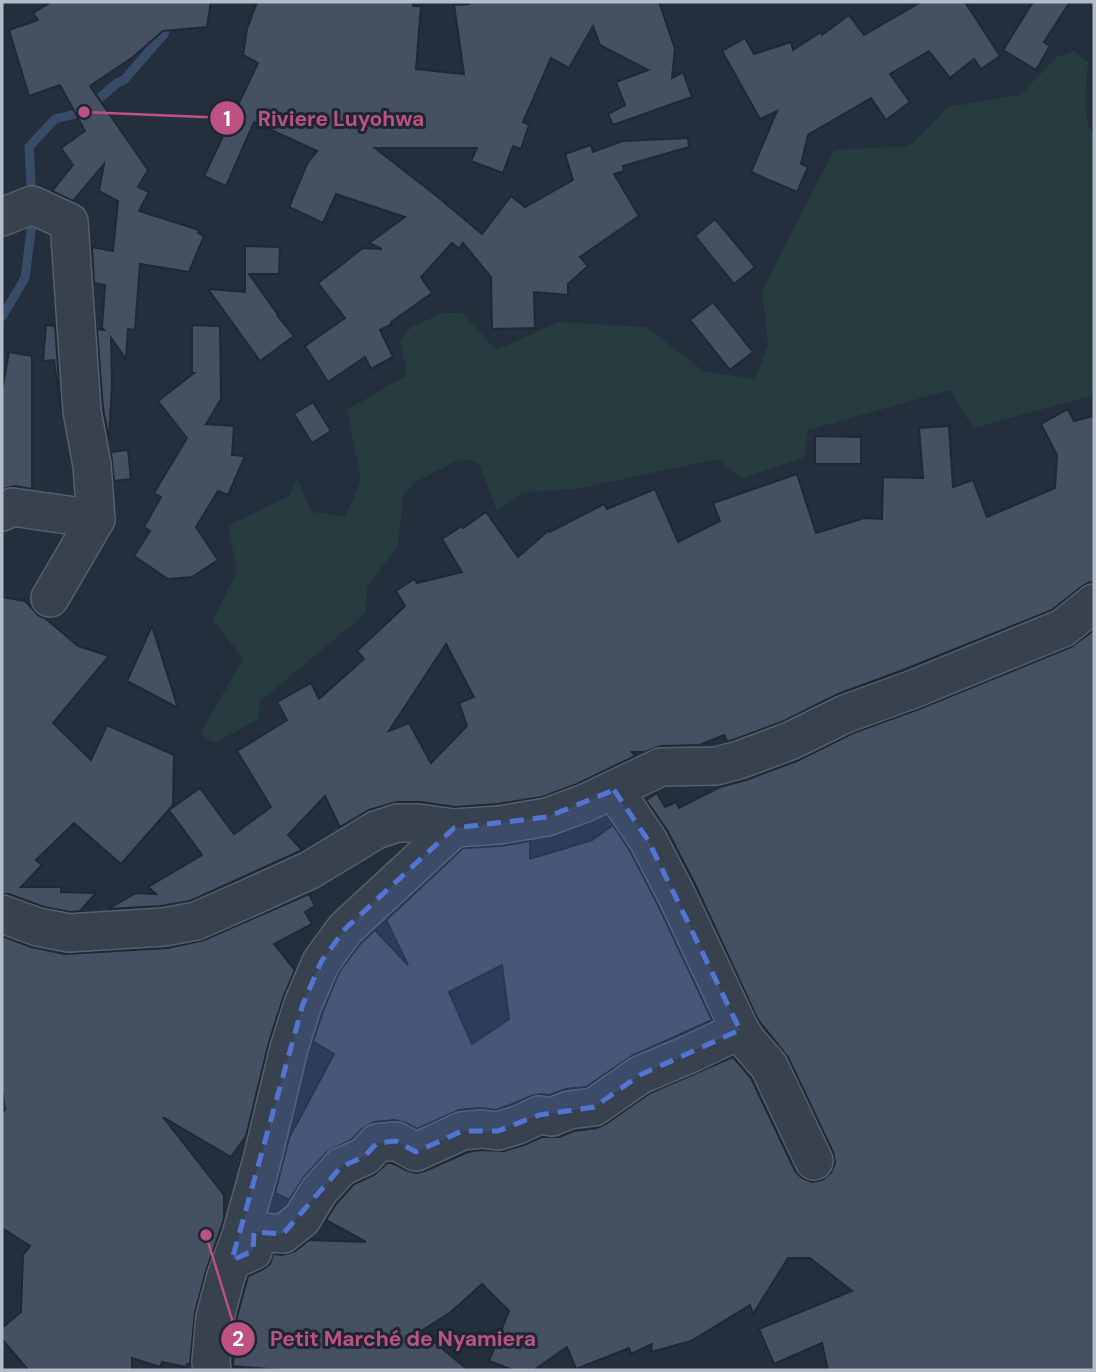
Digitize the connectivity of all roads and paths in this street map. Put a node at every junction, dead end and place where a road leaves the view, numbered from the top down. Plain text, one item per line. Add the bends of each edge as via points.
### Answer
1 (2, 217) edge
2 (2, 512) edge
3 (96, 519) junction
4 (50, 598) dead end
5 (1094, 603) edge
6 (614, 790) junction
7 (454, 828) junction
8 (2, 914) edge
9 (740, 1030) junction
10 (814, 1161) dead end
11 (232, 1260) junction
12 (212, 1370) edge

1 - 3 street via 32,205 69,222 82,411 93,465
2 - 3 street via 12,507
3 - 4 street
5 - 6 street via 1063,628 845,714 790,741 716,766 661,767
6 - 7 street via 547,817
6 - 9 street via 654,850
7 - 8 street via 418,822 376,830 310,870 196,920 164,927 69,933
7 - 11 street via 345,929 321,962 289,1048
9 - 10 street via 769,1066
9 - 11 street via 640,1074 594,1107 552,1117 539,1115 498,1131 461,1131 416,1152 396,1141 377,1143 365,1156 341,1167 302,1219 284,1234 260,1233 254,1238 253,1251
11 - 12 street via 215,1317

